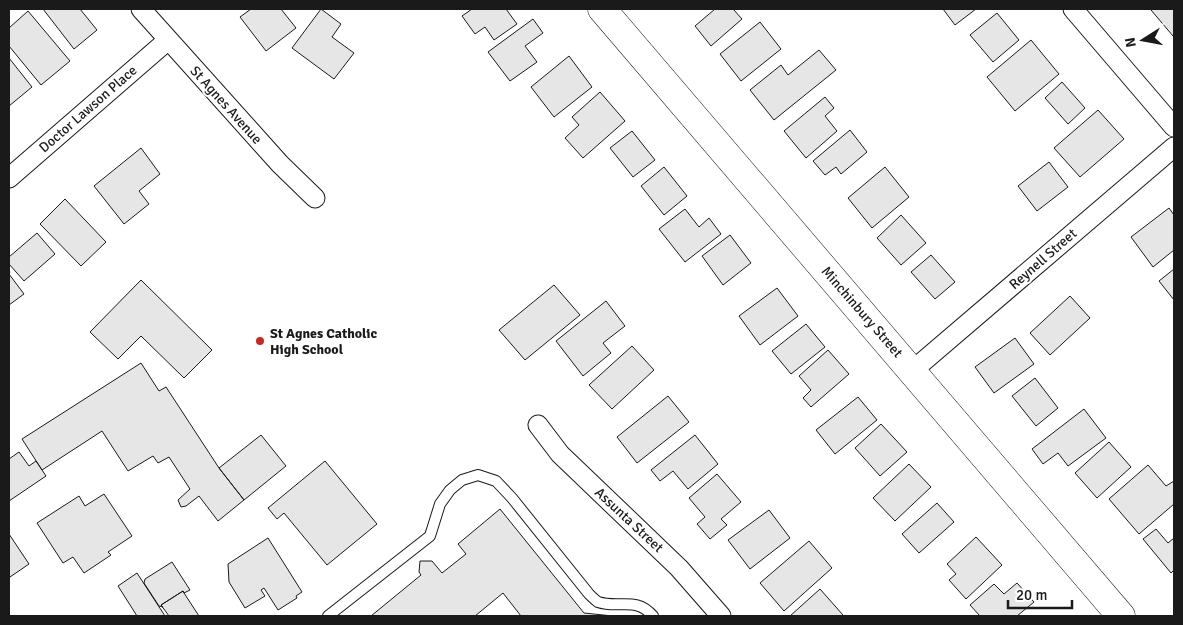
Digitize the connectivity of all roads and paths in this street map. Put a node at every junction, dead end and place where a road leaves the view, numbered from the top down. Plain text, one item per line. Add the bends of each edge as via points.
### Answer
1 (141, 9) edge
2 (602, 9) edge
3 (1073, 9) edge
4 (168, 40) junction
5 (1174, 127) edge
6 (1174, 146) edge
7 (9, 178) edge
8 (315, 198) dead end
9 (912, 371) junction
10 (538, 425) dead end
11 (328, 616) edge
12 (653, 616) edge
13 (721, 616) edge
14 (1121, 616) edge

1 - 4 street, St Agnes Avenue
2 - 9 street, Minchinbury Street
3 - 5 street
4 - 7 street, Doctor Lawson Place
4 - 8 street, St Agnes Avenue
6 - 9 street, Reynell Street
9 - 14 street, Minchinbury Street
10 - 13 street, Assunta Street via 560,454 679,568
11 - 12 lane via 430,536 440,504 450,490 462,480 478,476 496,481 597,601 634,604

